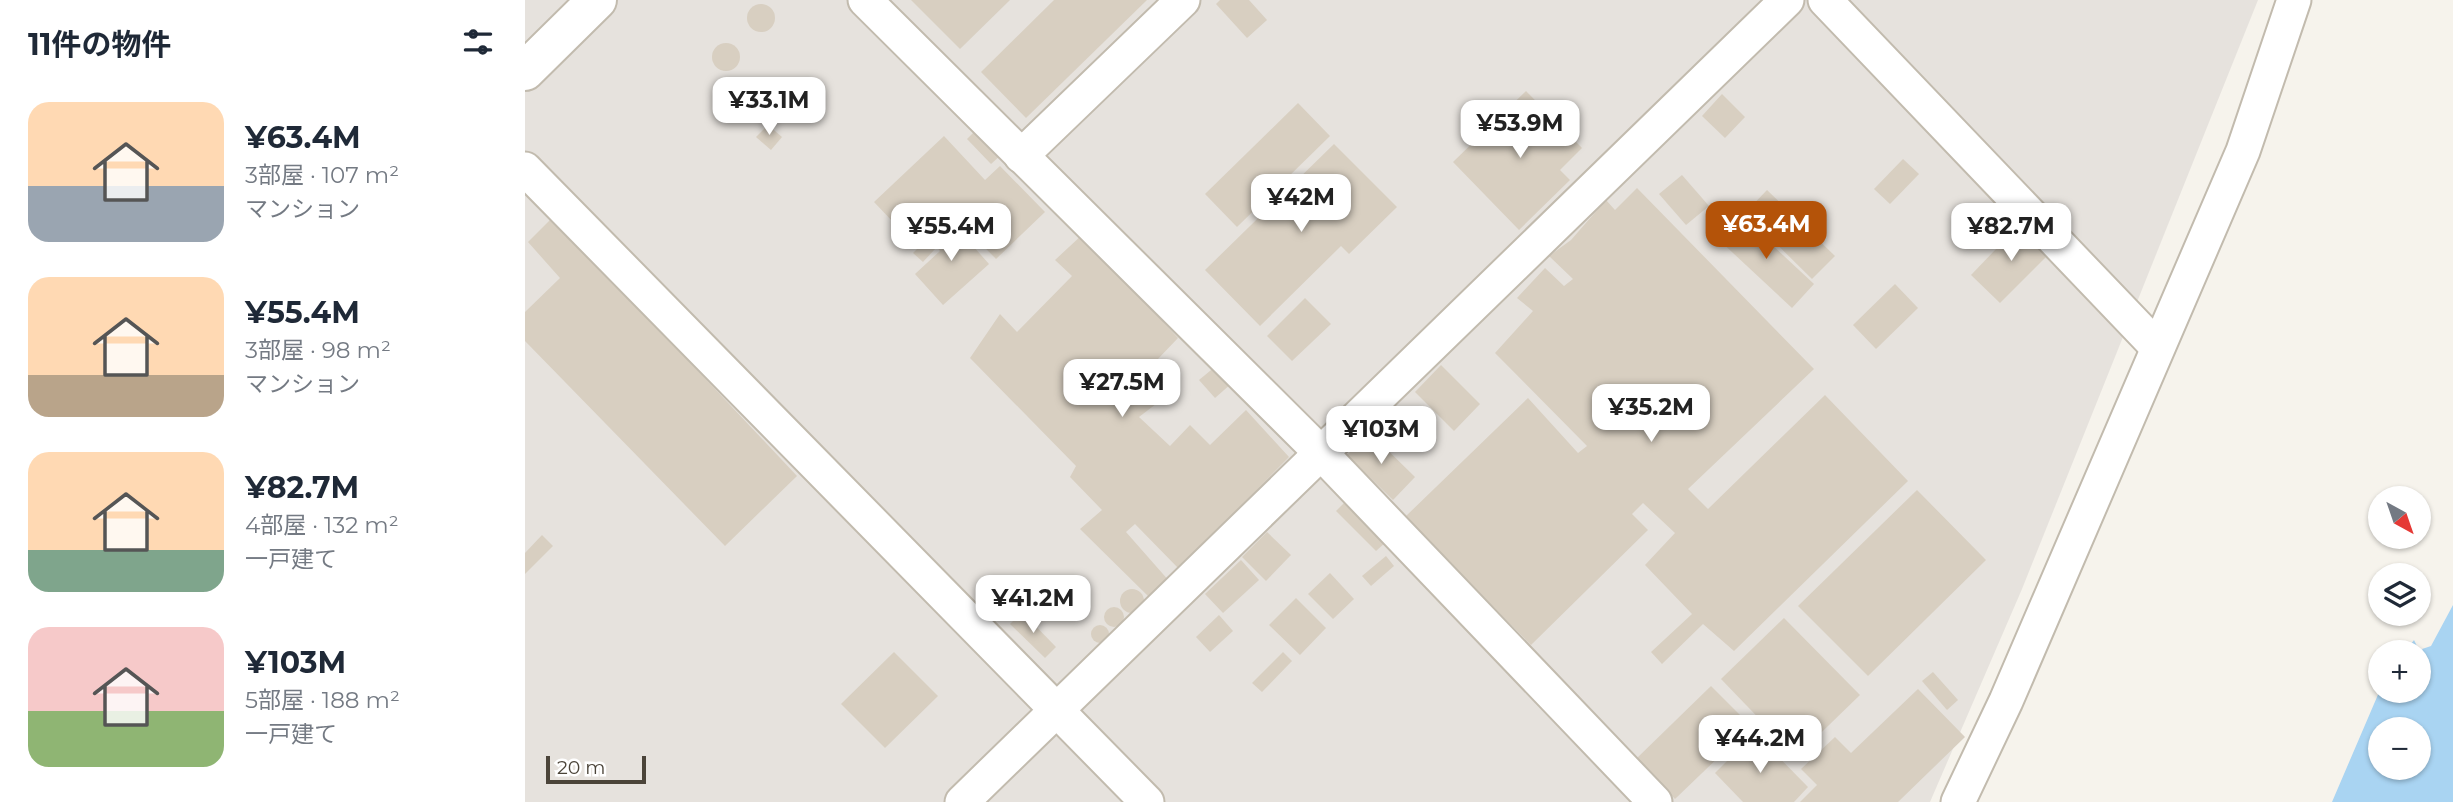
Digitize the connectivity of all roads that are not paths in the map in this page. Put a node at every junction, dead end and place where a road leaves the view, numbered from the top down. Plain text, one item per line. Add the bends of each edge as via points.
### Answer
1 (597, 0) edge
2 (865, 0) edge
3 (1183, 0) edge
4 (1787, 0) edge
5 (1825, 0) edge
6 (2294, 0) edge
7 (525, 71) edge
8 (1021, 156) junction
9 (525, 169) edge
10 (2157, 347) junction
11 (1321, 453) junction
12 (1057, 710) junction
13 (962, 802) edge
14 (1147, 802) edge
15 (1655, 802) edge
16 (1958, 802) edge

1 - 7 street
2 - 8 street
3 - 8 street
4 - 11 street
5 - 10 street
6 - 10 street via 2243,151
8 - 11 street
9 - 12 street
10 - 16 street via 2006,701
11 - 12 street
11 - 15 street
12 - 13 street
12 - 14 street

